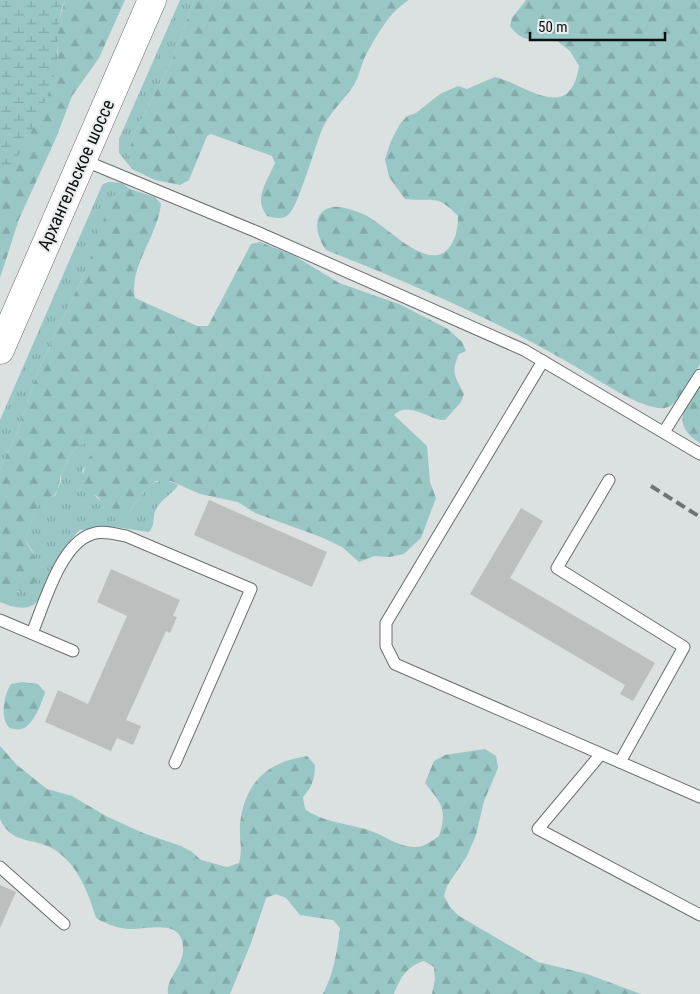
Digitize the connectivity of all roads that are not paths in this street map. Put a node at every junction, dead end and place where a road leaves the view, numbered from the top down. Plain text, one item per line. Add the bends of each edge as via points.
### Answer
1 (152, 0) edge
2 (83, 160) junction
3 (0, 350) edge
4 (543, 361) junction
5 (700, 375) edge
6 (664, 432) junction
7 (700, 454) edge
8 (609, 480) dead end
9 (0, 620) edge
10 (32, 634) junction
11 (73, 651) dead end
12 (601, 754) junction
13 (620, 762) junction
14 (175, 764) dead end
15 (700, 797) edge
16 (0, 867) edge
17 (700, 915) edge
18 (64, 924) dead end

1 - 2 main road, Архангельское шоссе
2 - 3 main road, Архангельское шоссе
2 - 4 lane via 266,236
4 - 6 lane
4 - 12 lane via 386,623 386,646 395,664
5 - 6 lane
6 - 7 lane
8 - 13 lane via 557,568 684,647
9 - 10 lane
10 - 11 lane
10 - 14 lane via 67,552 77,541 92,533 126,536 250,588
12 - 13 lane
12 - 17 lane via 538,829
13 - 15 lane
16 - 18 lane

